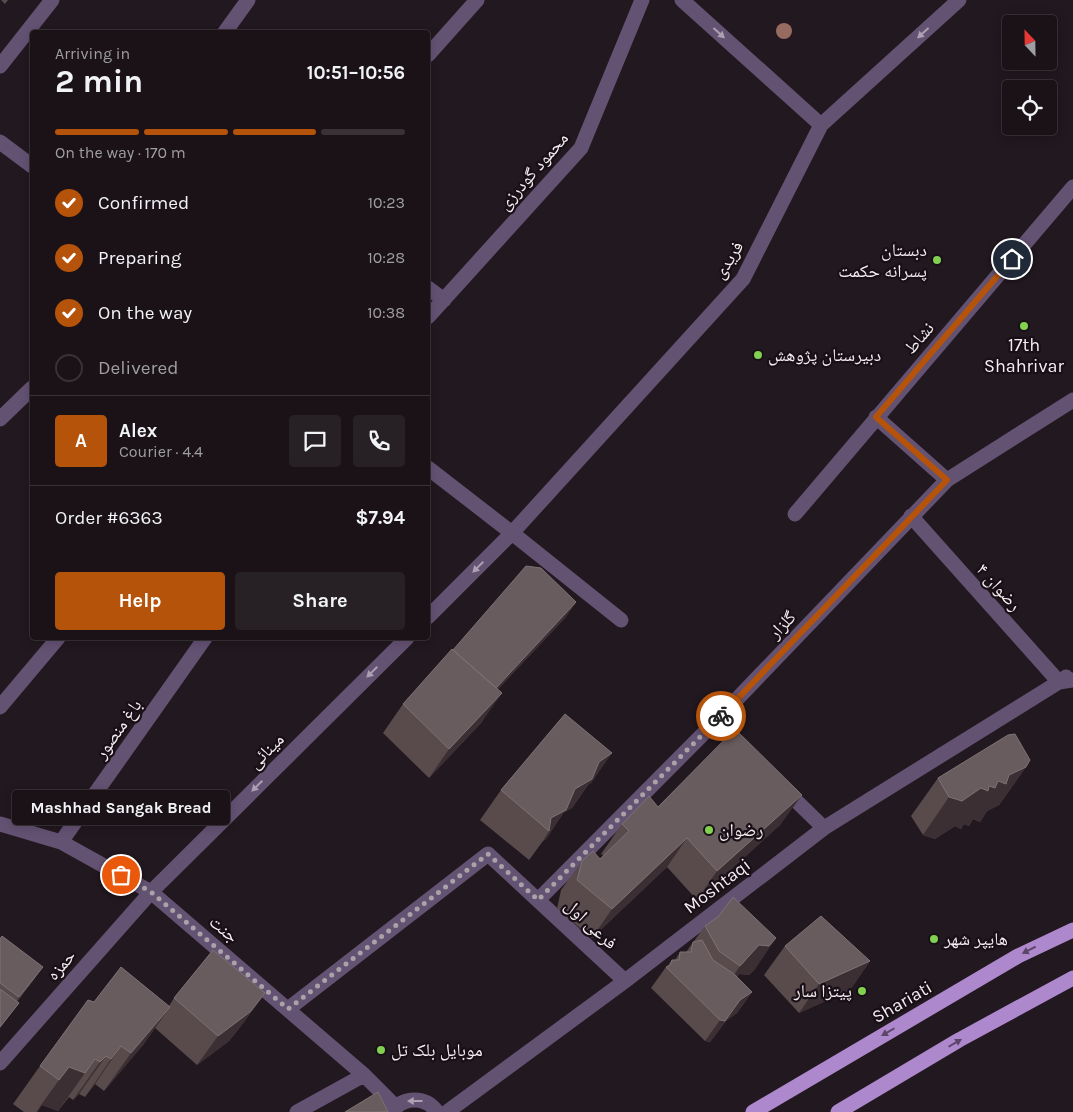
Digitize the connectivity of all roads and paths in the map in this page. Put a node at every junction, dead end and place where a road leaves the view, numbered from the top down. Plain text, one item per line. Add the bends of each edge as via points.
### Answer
1 (52, 0) edge
2 (248, 0) edge
3 (477, 0) edge
4 (642, 0) edge
5 (682, 0) edge
6 (959, 0) edge
7 (226, 30) edge
8 (430, 52) edge
9 (0, 66) edge
10 (821, 125) junction
11 (0, 142) edge
12 (30, 164) edge
13 (1073, 187) edge
14 (430, 290) edge
15 (444, 300) junction
16 (430, 315) edge
17 (30, 390) edge
18 (1073, 400) edge
19 (876, 417) junction
20 (0, 419) edge
21 (430, 470) edge
22 (947, 480) junction
23 (794, 514) dead end
24 (912, 516) junction
25 (512, 533) junction
26 (430, 615) edge
27 (621, 620) dead end
28 (56, 640) edge
29 (204, 640) edge
30 (405, 640) edge
31 (1073, 671) edge
32 (1066, 681) edge
33 (0, 707) edge
34 (715, 722) junction
35 (756, 762) edge
36 (770, 775) edge
37 (0, 824) edge
38 (824, 828) junction
39 (61, 842) junction
40 (151, 892) junction
41 (538, 900) junction
42 (1073, 930) edge
43 (1073, 978) edge
44 (625, 981) junction
45 (288, 1009) junction
46 (0, 1063) edge
47 (364, 1075) junction
48 (394, 1110) edge
49 (297, 1112) edge
50 (437, 1112) edge
51 (448, 1112) edge
52 (753, 1112) edge
53 (838, 1112) edge

1 - 9 street
2 - 7 street
3 - 8 street
4 - 15 street, محمود گودرزی via 581,148
5 -> 10 street
6 -> 10 street, فریدی
10 - 25 street, فریدی via 743,279
11 - 12 street
13 - 19 street, نشاط
14 - 15 street
15 - 16 street, محمود گودرزی
17 - 20 street
18 - 22 street, گلزار
19 - 22 street
19 - 23 street, نشاط
21 - 25 street
22 - 24 street, گلزار
24 - 32 street, رضوان ۴
24 - 34 street, گلزار
25 -> 26 street
25 - 27 street
28 - 33 street
29 - 39 street, باغ منصور
30 -> 40 street, مینائی
31 - 32 street, Moshtaqi
32 - 38 street, Moshtaqi
34 - 35 street
34 - 41 street, گلزار
36 - 38 street
37 - 39 street, جنت
38 - 44 street, Moshtaqi
39 - 40 street, جنت
40 - 45 street, جنت
40 - 46 street, حمزه
41 - 44 street, فرعی اول
41 - 45 street, فرعی اول via 488,854
42 -> 52 main road, Shariati via 1018,956
53 -> 43 main road via 959,1040
44 - 51 street, Moshtaqi
45 - 47 street, جنت
47 - 48 street, جنت
47 - 49 street
50 -> 48 street via 429,1103 420,1100 403,1102

